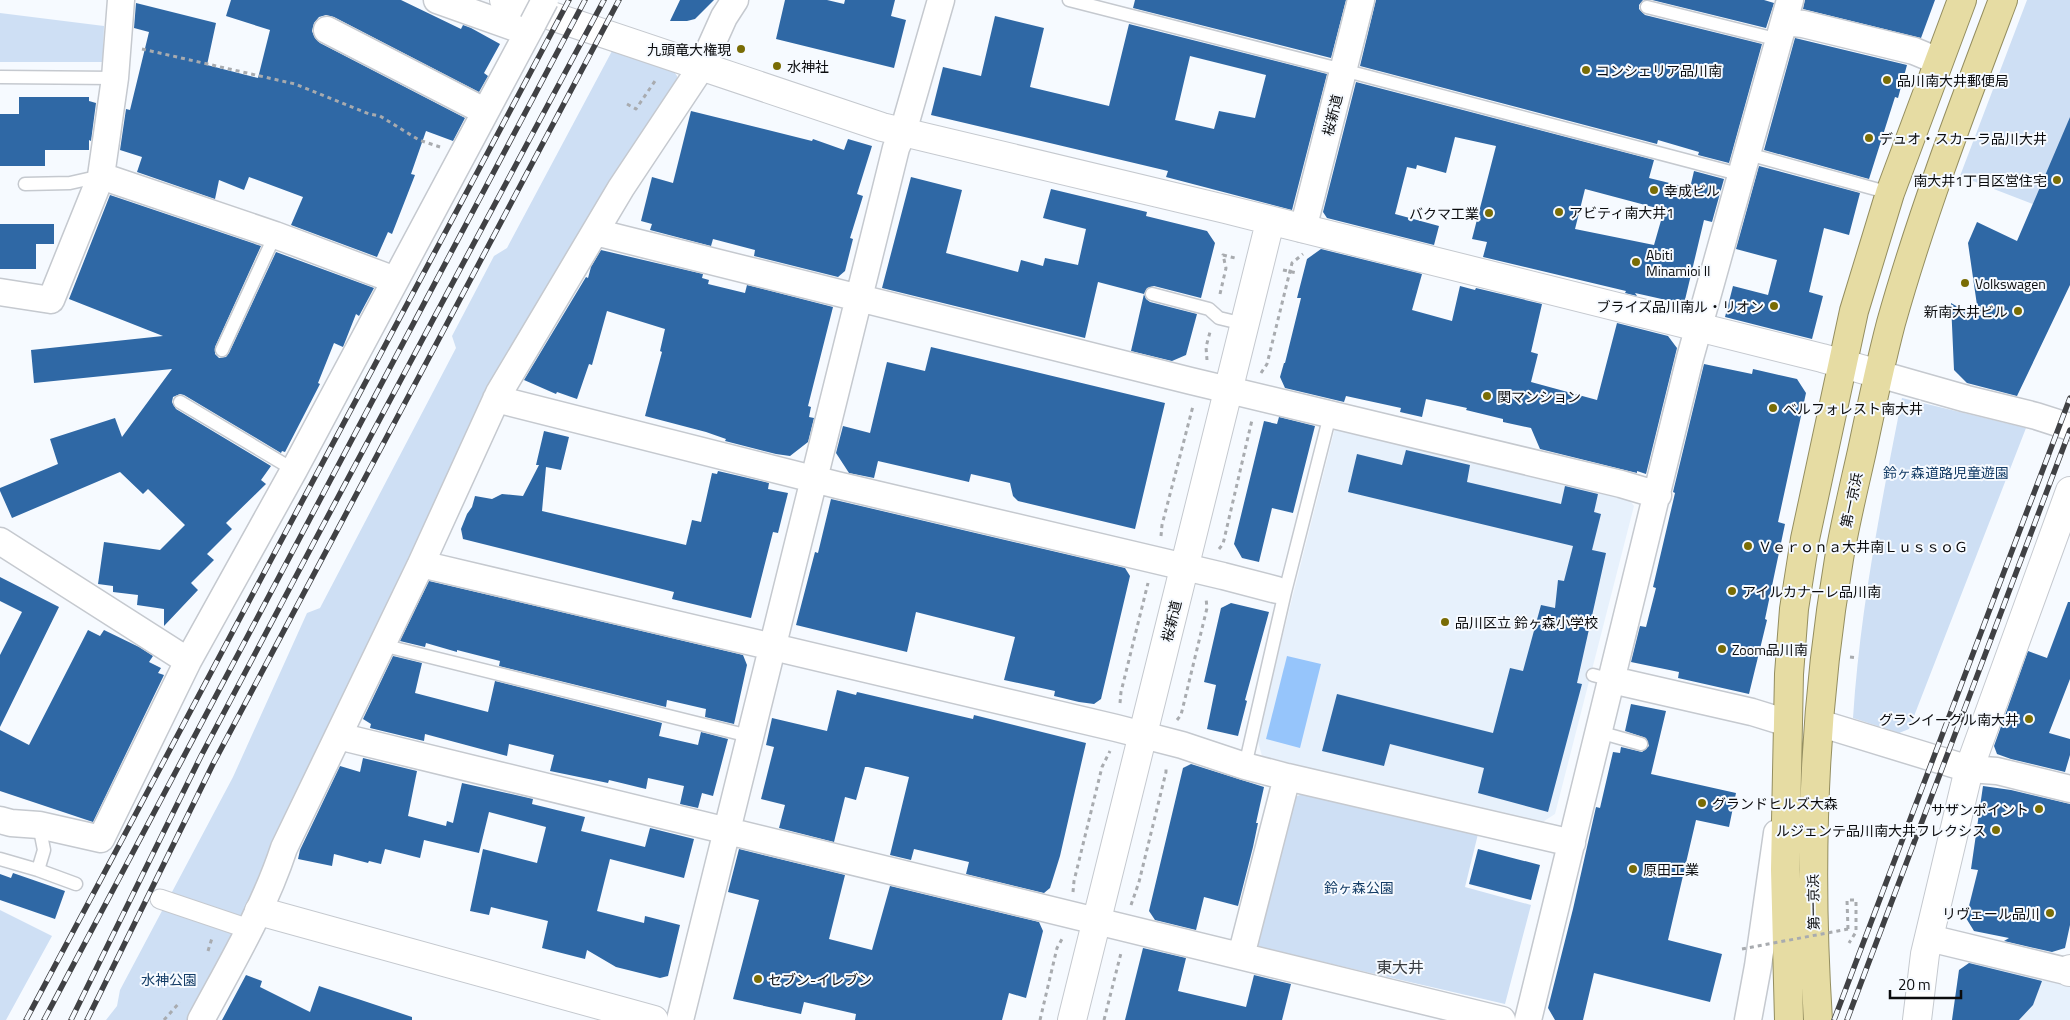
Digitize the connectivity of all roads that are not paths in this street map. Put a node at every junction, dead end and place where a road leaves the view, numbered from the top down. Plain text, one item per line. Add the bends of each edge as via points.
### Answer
1 (121, 0) edge
2 (437, 0) edge
3 (504, 0) edge
4 (545, 0) edge
5 (735, 0) edge
6 (941, 0) edge
7 (1069, 0) edge
8 (1361, 0) edge
9 (1962, 0) edge
10 (2003, 0) edge
11 (1647, 7) dead end
12 (1784, 21) edge
13 (530, 28) junction
14 (327, 30) dead end
15 (1938, 61) junction
16 (702, 66) junction
17 (1343, 70) junction
18 (0, 77) edge
19 (115, 78) junction
20 (484, 111) junction
21 (903, 132) junction
22 (1745, 164) junction
23 (101, 176) junction
24 (25, 184) dead end
25 (1890, 194) junction
26 (1270, 222) junction
27 (1303, 229) junction
28 (595, 232) junction
29 (275, 235) junction
30 (396, 280) junction
31 (0, 292) edge
32 (1152, 294) dead end
33 (858, 298) junction
34 (1244, 324) junction
35 (1700, 328) junction
36 (222, 350) dead end
37 (1843, 363) junction
38 (1879, 374) junction
39 (1227, 390) junction
40 (496, 399) junction
41 (180, 402) dead end
42 (1330, 415) junction
43 (2068, 421) edge
44 (294, 470) junction
45 (813, 479) junction
46 (2070, 491) edge
47 (1658, 495) junction
48 (0, 541) edge
49 (421, 564) junction
50 (1184, 567) junction
51 (1281, 591) junction
52 (382, 645) junction
53 (772, 647) junction
54 (188, 661) junction
55 (1602, 678) junction
56 (1788, 723) junction
57 (1819, 723) junction
58 (1599, 732) junction
59 (338, 736) junction
60 (749, 736) junction
61 (1143, 736) junction
62 (1641, 744) dead end
63 (1246, 766) junction
64 (1969, 769) junction
65 (1786, 770) junction
66 (1288, 777) junction
67 (2070, 789) edge
68 (0, 808) edge
69 (0, 820) edge
70 (39, 825) junction
71 (726, 830) junction
72 (1572, 843) junction
73 (0, 859) edge
74 (38, 870) junction
75 (76, 884) dead end
76 (160, 899) dead end
77 (249, 918) junction
78 (1096, 921) junction
79 (1929, 938) junction
80 (1241, 956) junction
81 (2070, 971) edge
82 (201, 1020) edge
83 (654, 1020) edge
84 (680, 1020) edge
85 (1072, 1020) edge
86 (1502, 1020) edge
87 (1528, 1020) edge
88 (1748, 1020) edge
89 (1789, 1020) edge
90 (1818, 1020) edge
91 (1917, 1020) edge

1 - 19 street
2 - 13 street
3 - 16 street
4 - 13 street, bridge
5 - 16 street
6 - 21 street
7 - 17 lane
8 - 17 street, 桜新道
9 - 15 highway, 第一京浜
10 - 38 highway, 第一京浜 via 1936,183
11 - 12 lane
12 - 15 street via 1905,49
12 - 22 street
13 - 20 street
14 - 20 street
15 - 25 highway, 第一京浜
16 - 21 street
16 - 28 street
17 - 22 lane
17 - 27 street, 桜新道
18 - 19 lane
19 - 23 street
20 - 30 street
21 - 26 street
21 - 33 street via 896,148
22 - 25 lane
22 - 35 street
23 - 24 lane via 70,183
23 - 29 street
23 - 31 street via 51,300
25 - 37 highway, 第一京浜 via 1854,311
26 - 27 street
26 - 34 street, 桜新道
27 - 35 street
28 - 33 street
28 - 40 street
29 - 30 street
29 - 36 lane
30 - 44 street
32 - 34 lane via 1209,309 1219,318
33 - 39 street
33 - 45 street
34 - 39 street, 桜新道
35 - 37 street
35 - 47 street
37 - 38 street
37 - 56 highway, 第一京浜 via 1804,539 1794,609
38 - 43 street via 1967,399
38 - 57 highway, 第一京浜 via 1839,558
39 - 42 street
39 - 50 street, 桜新道
40 - 45 street
40 - 49 street
41 - 44 lane
42 - 47 street
42 - 51 lane
44 - 54 street
45 - 50 street
45 - 53 street
46 - 64 street
47 - 55 street
48 - 54 street
49 - 52 street
49 - 53 street
50 - 51 street
50 - 61 street, 桜新道
51 - 63 lane
52 - 59 street
52 - 60 lane
53 - 60 street
53 - 61 street
54 - 70 street via 101,839
55 - 56 street
55 - 58 street
56 - 65 highway, 第一京浜
57 - 64 street
57 - 90 highway, 第一京浜 via 1812,855
58 - 62 lane
58 - 72 street
59 - 71 street
59 - 77 street via 284,848 275,876
60 - 71 street
61 - 63 street
61 - 78 street, 桜新道
63 - 66 street
64 - 67 street via 1992,770
64 - 79 street
65 - 88 street
65 - 89 highway, 第一京浜
66 - 72 street
66 - 80 street
68 - 70 lane
69 - 70 street
70 - 74 lane via 44,850
71 - 78 street
71 - 84 street
72 - 87 street
73 - 74 lane
74 - 75 lane
76 - 77 street
77 - 82 street
77 - 83 street
78 - 80 street
78 - 85 street, 桜新道
79 - 81 street
79 - 91 street
80 - 86 street

